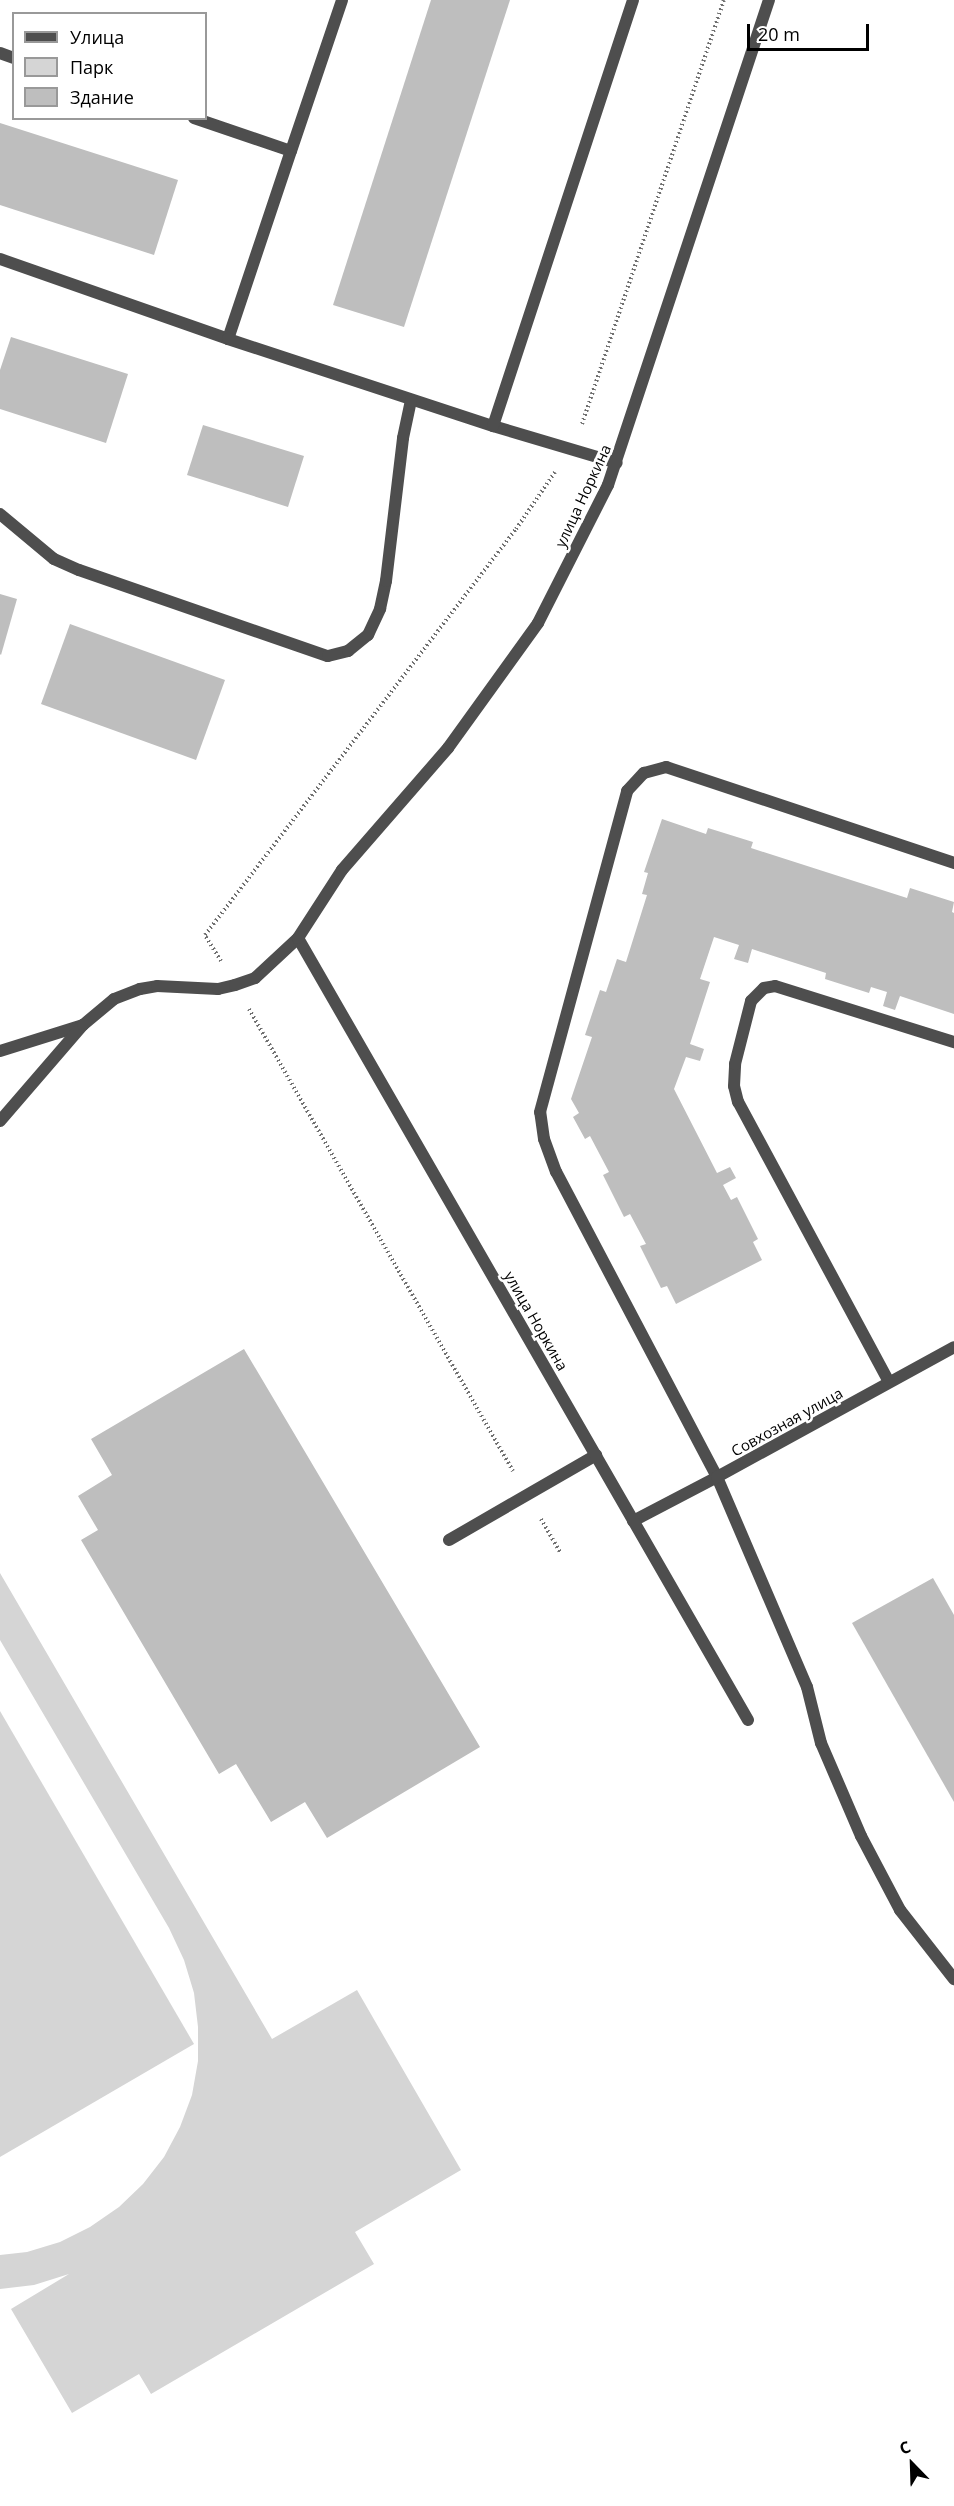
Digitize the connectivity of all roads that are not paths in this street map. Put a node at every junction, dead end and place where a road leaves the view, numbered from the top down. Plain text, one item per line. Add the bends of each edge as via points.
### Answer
1 (342, 0) edge
2 (633, 0) edge
3 (769, 0) edge
4 (200, 120) edge
5 (291, 151) junction
6 (0, 259) edge
7 (228, 339) junction
8 (411, 400) junction
9 (493, 426) junction
10 (617, 463) junction
11 (0, 514) edge
12 (954, 863) edge
13 (298, 938) junction
14 (83, 1024) junction
15 (954, 1042) edge
16 (0, 1051) edge
17 (0, 1120) edge
18 (954, 1347) edge
19 (889, 1382) junction
20 (596, 1455) junction
21 (717, 1478) junction
22 (633, 1521) junction
23 (449, 1540) dead end
24 (747, 1720) dead end
25 (954, 1979) edge

1 - 5 street
2 - 9 street
3 - 10 street, улица Норкина
4 - 5 street
5 - 7 street
6 - 7 street
7 - 8 street
8 - 9 street
8 - 11 street via 380,609 368,635 348,651 328,656 79,570 54,559
9 - 10 street
10 - 13 street, улица Норкина via 538,623 448,748 342,870
12 - 21 street via 666,767 644,773 627,791 540,1112 556,1173
13 - 14 street, улица Норкина via 255,978 218,989 140,988 114,999
13 - 20 street, улица Норкина
14 - 16 street
14 - 17 street, улица Норкина
15 - 19 street via 775,986 764,988 751,1000 735,1064 738,1102
18 - 19 street, Совхозная улица
19 - 21 street, Совхозная улица
20 - 22 street, улица Норкина
20 - 23 street
21 - 22 street, Совхозная улица
21 - 25 street via 807,1687 821,1743 861,1836 900,1910
22 - 24 street, улица Норкина

